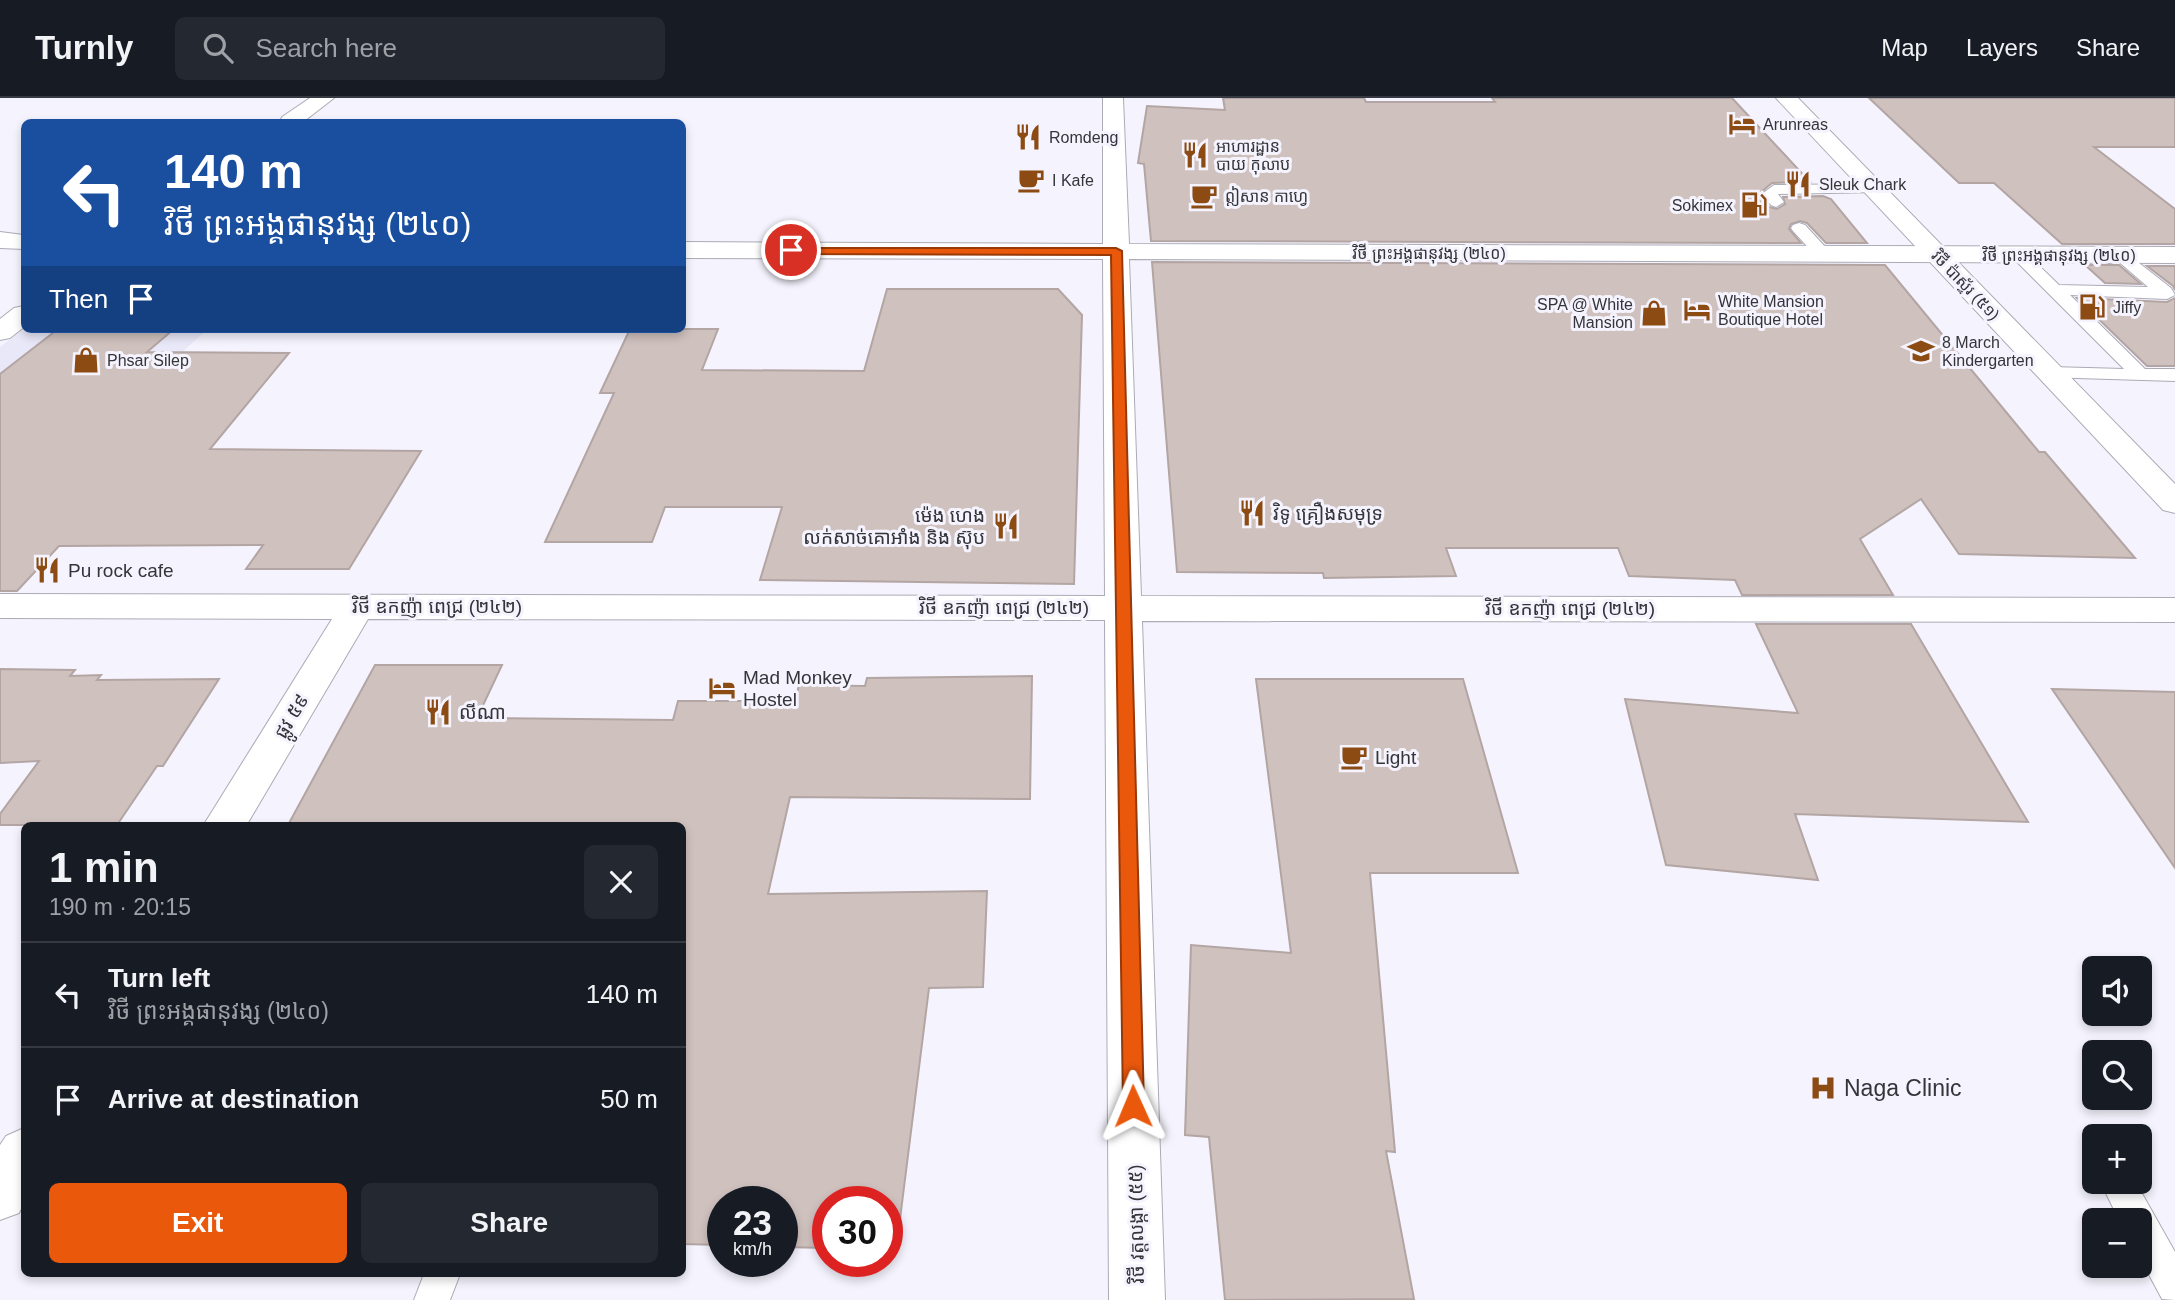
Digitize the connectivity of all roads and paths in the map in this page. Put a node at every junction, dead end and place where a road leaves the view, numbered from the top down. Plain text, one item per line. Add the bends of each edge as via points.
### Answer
1 (324, 98) edge
2 (1113, 98) edge
3 (1786, 98) edge
4 (293, 119) edge
5 (1874, 189) junction
6 (1776, 202) dead end
7 (1799, 228) dead end
8 (0, 240) edge
9 (21, 242) edge
10 (686, 250) edge
11 (1116, 251) junction
12 (1823, 254) junction
13 (1936, 254) junction
14 (2019, 254) junction
15 (2119, 255) junction
16 (2175, 255) edge
17 (2055, 290) junction
18 (2170, 296) edge
19 (21, 316) edge
20 (0, 331) edge
21 (2050, 373) junction
22 (2141, 374) junction
23 (2175, 375) edge
24 (2175, 503) edge
25 (0, 606) edge
26 (358, 606) junction
27 (1124, 607) junction
28 (2175, 610) edge
29 (226, 822) edge
30 (21, 1159) edge
31 (0, 1194) edge
32 (2152, 1245) edge
33 (441, 1277) edge
34 (2175, 1286) edge
35 (432, 1300) edge
36 (1137, 1300) edge

1 - 4 street
2 - 11 street, វិថី វត្តលង្កា (៥៥)
3 - 5 street, វិថី ប៉ាស្ទ័រ (៥១)
5 - 6 lane via 1774,190 1770,194
5 - 13 street, វិថី ប៉ាស្ទ័រ (៥១)
7 - 12 lane
8 - 9 street
10 - 11 street, វិថី ព្រះអង្គផានុវង្ស (២៤០)
11 - 12 street, វិថី ព្រះអង្គផានុវង្ស (២៤០)
11 - 27 street, វិថី វត្តលង្កា (៥៥)
12 - 13 street, វិថី ព្រះអង្គផានុវង្ស (២៤០)
13 - 14 street, វិថី ព្រះអង្គផានុវង្ស (២៤០)
13 - 21 street, វិថី ប៉ាស្ទ័រ (៥១)
14 - 15 street, វិថី ព្រះអង្គផានុវង្ស (២៤០)
14 - 17 lane
15 - 16 street, វិថី ព្រះអង្គផានុវង្ស (២៤០)
15 - 18 lane
17 - 18 lane
17 - 22 lane
19 - 20 street
21 - 22 lane
21 - 24 street, វិថី ប៉ាស្ទ័រ (៥១)
22 - 23 lane
25 - 26 street, វិថី ឧកញ៉ា ពេជ្រ (២៤២)
26 - 27 street, វិថី ឧកញ៉ា ពេជ្រ (២៤២)
26 - 29 street, ផ្លូវ ៥៩
27 - 28 street, វិថី ឧកញ៉ា ពេជ្រ (២៤២)
27 - 36 street, វិថី វត្តលង្កា (៥៥)
30 - 31 street
32 - 34 lane
33 - 35 lane

